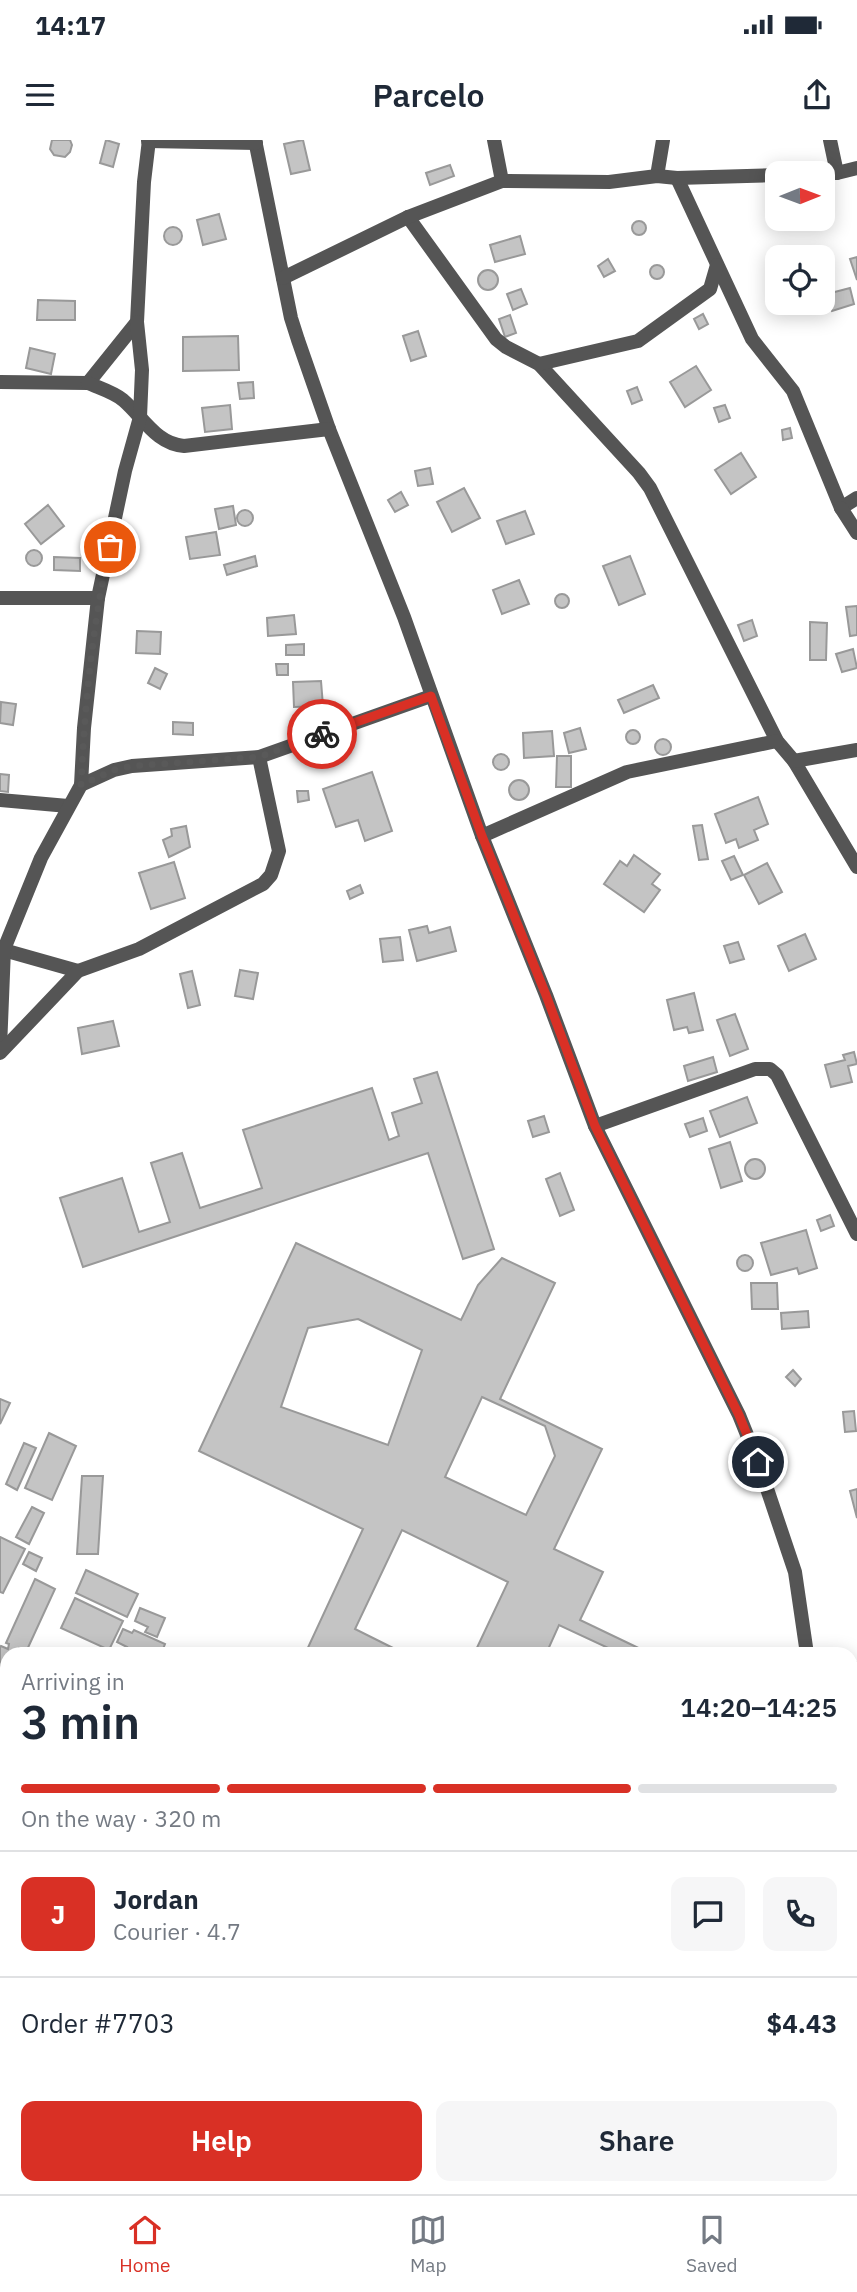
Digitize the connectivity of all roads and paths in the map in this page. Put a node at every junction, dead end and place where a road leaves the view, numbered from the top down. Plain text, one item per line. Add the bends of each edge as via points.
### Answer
1 (148, 140) edge
2 (494, 140) edge
3 (663, 140) edge
4 (830, 140) edge
5 (256, 141) edge
6 (830, 161) edge
7 (857, 168) edge
8 (835, 172) edge
9 (765, 175) edge
10 (657, 176) junction
11 (677, 178) junction
12 (502, 181) junction
13 (408, 216) junction
14 (717, 265) junction
15 (283, 278) junction
16 (138, 322) junction
17 (539, 364) junction
18 (0, 382) edge
19 (88, 383) junction
20 (140, 417) junction
21 (329, 429) junction
22 (857, 498) edge
23 (841, 508) junction
24 (857, 533) edge
25 (0, 598) edge
26 (98, 598) junction
27 (431, 696) junction
28 (777, 741) junction
29 (857, 750) edge
30 (259, 757) junction
31 (794, 761) junction
32 (81, 785) junction
33 (0, 800) edge
34 (68, 806) junction
35 (482, 836) junction
36 (857, 867) edge
37 (2, 949) edge
38 (78, 971) junction
39 (0, 1050) edge
40 (595, 1126) junction
41 (857, 1234) edge
42 (806, 1647) edge

1 - 5 street
1 - 16 street
2 - 12 street
3 - 10 street
4 - 6 street
5 - 15 street
7 - 8 street
9 - 11 street
10 - 11 street
10 - 12 street via 609,182
11 - 14 street
12 - 13 street
13 - 15 street
13 - 17 street via 496,338
14 - 17 street via 710,289 638,341
14 - 23 street via 752,339 793,391
15 - 21 street via 291,318
16 - 19 street
16 - 20 street
17 - 28 street via 650,488
18 - 19 street
19 - 20 street via 123,400
20 - 21 street via 164,441 184,446
20 - 26 street
21 - 27 street
22 - 23 street
23 - 24 street
25 - 26 street
26 - 32 street
27 - 30 street
27 - 35 street
28 - 31 street
28 - 35 street via 627,772
29 - 31 street
30 - 32 street via 132,766
30 - 38 street via 279,851 263,884 139,949
31 - 36 street
32 - 34 street
33 - 34 street
34 - 37 street via 40,858
35 - 40 street
37 - 38 street
37 - 39 street
38 - 39 street
40 - 41 street via 755,1069 770,1069
40 - 42 street via 744,1427 795,1572

